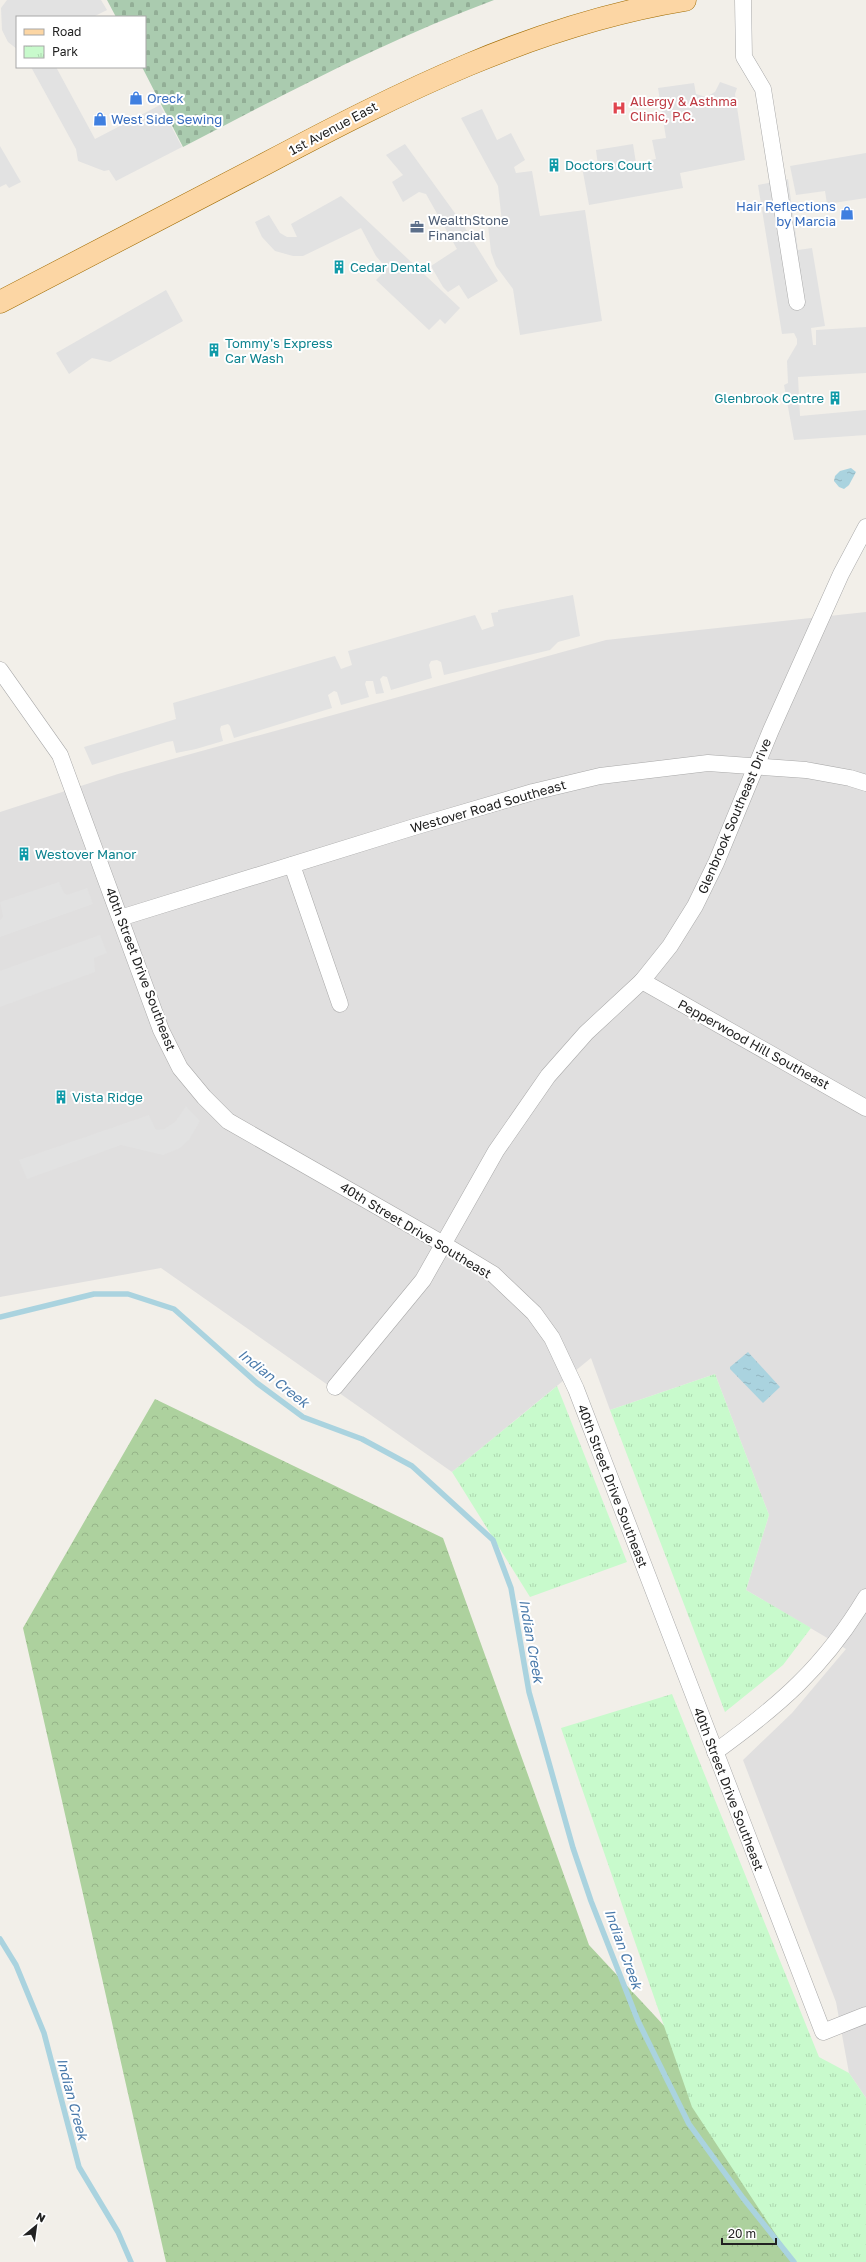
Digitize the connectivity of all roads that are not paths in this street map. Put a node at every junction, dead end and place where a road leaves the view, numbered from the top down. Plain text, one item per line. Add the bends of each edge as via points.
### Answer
1 (685, 0) edge
2 (743, 0) edge
3 (0, 302) edge
4 (797, 302) dead end
5 (866, 527) edge
6 (0, 670) edge
7 (756, 765) junction
8 (866, 783) edge
9 (292, 865) junction
10 (120, 918) junction
11 (642, 981) junction
12 (340, 1004) dead end
13 (866, 1108) edge
14 (445, 1245) junction
15 (335, 1387) dead end
16 (866, 1597) edge
17 (715, 1752) junction
18 (866, 2015) edge

1 - 3 main road, 1st Avenue East via 583,24 447,72 370,108
2 - 4 street via 744,57 763,89
5 - 7 street, Glenbrook Southeast Drive via 841,574
6 - 10 street, 40th Street Drive Southeast via 60,755
7 - 8 street, Westover Road Southeast via 806,770
7 - 9 street, Westover Road Southeast via 708,763 600,776 526,794
7 - 11 street, Glenbrook Southeast Drive via 716,863 695,906 670,946
9 - 10 street, Westover Road Southeast
9 - 12 street
10 - 14 street, 40th Street Drive Southeast via 161,1030 180,1068 204,1097 228,1121
11 - 13 street, Pepperwood Hill Southeast
11 - 14 street, Glenbrook Southeast Drive via 586,1032 548,1076 496,1151
14 - 15 street, Glenbrook Southeast Drive via 423,1280
14 - 17 street, 40th Street Drive Southeast via 498,1279 534,1313 552,1338 576,1389
16 - 17 street via 833,1647 806,1679 766,1715
17 - 18 street, 40th Street Drive Southeast via 823,2032

